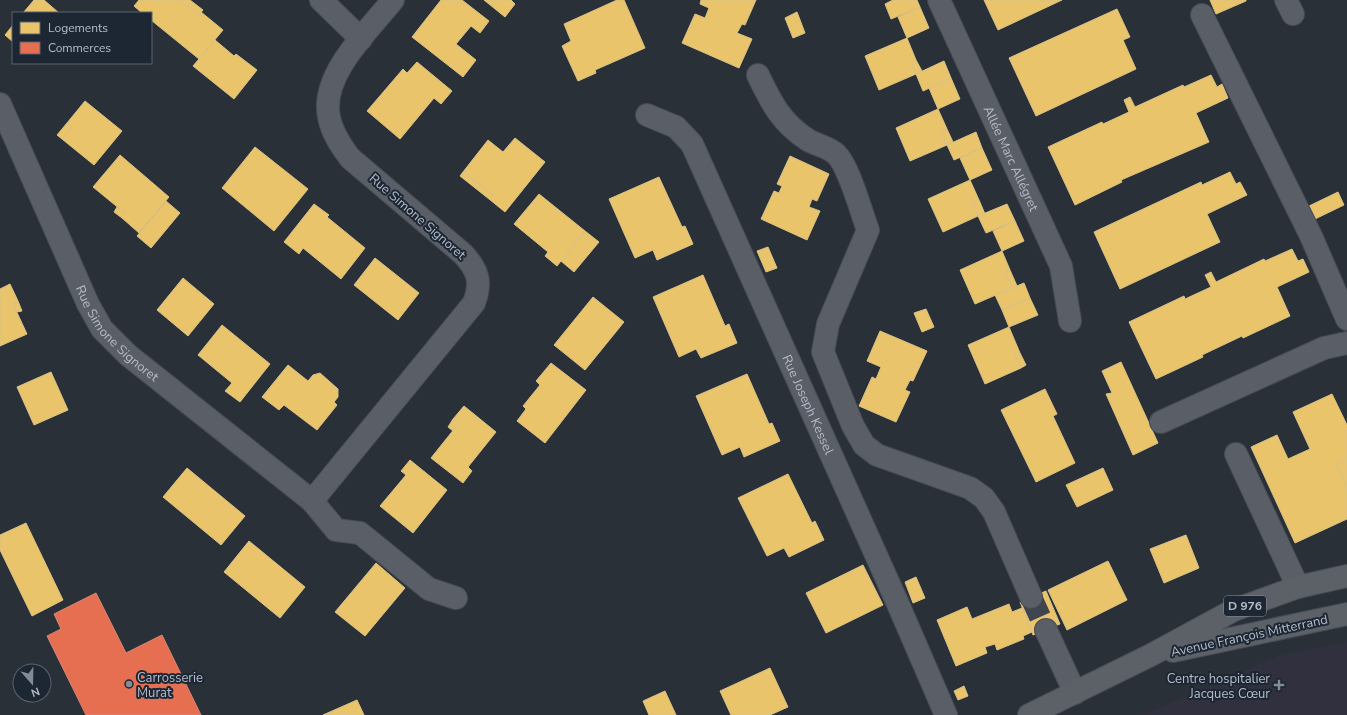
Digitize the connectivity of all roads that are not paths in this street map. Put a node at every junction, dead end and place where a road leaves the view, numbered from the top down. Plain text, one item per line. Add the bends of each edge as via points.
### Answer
1 (321, 0) edge
2 (393, 0) edge
3 (939, 0) edge
4 (1202, 15) dead end
5 (362, 39) junction
6 (758, 75) dead end
7 (0, 104) edge
8 (647, 115) dead end
9 (1347, 319) edge
10 (1070, 320) dead end
11 (1347, 343) edge
12 (1162, 422) dead end
13 (1236, 454) dead end
14 (312, 501) junction
15 (1347, 576) edge
16 (1298, 587) junction
17 (1031, 597) tunnel mouth
18 (456, 598) dead end
19 (1347, 614) edge
20 (1046, 630) tunnel mouth
21 (1151, 655) junction
22 (1075, 693) junction
23 (946, 715) edge
24 (1029, 715) edge

1 - 5 street
2 - 5 street, Rue Simone Signoret
3 - 10 street, Allée Marc Allégret via 1061,266
4 - 9 street via 1311,236
5 - 14 street, Rue Simone Signoret via 337,71 329,96 329,117 336,139 350,158 473,264 478,277 479,291 474,303
6 - 17 street via 773,107 789,126 808,140 836,153 844,165 868,230 828,324 823,352 853,426 864,445 877,454 970,488 984,498 994,512
7 - 14 street, Rue Simone Signoret via 88,304 102,329 128,355
8 - 23 street, Rue Joseph Kessel via 676,127 692,144
11 - 12 street via 1324,348
13 - 16 street
14 - 18 street, Rue Simone Signoret via 336,530 360,533 429,589
15 - 16 main road, Avenue François Mitterrand / D 976
16 - 21 main road, Avenue François Mitterrand / D 976 via 1234,610
19 - 21 main road, Avenue François Mitterrand / D 976
20 - 22 street
21 - 22 main road, Avenue François Mitterrand / D 976
22 - 24 main road, Avenue François Mitterrand / D 976

